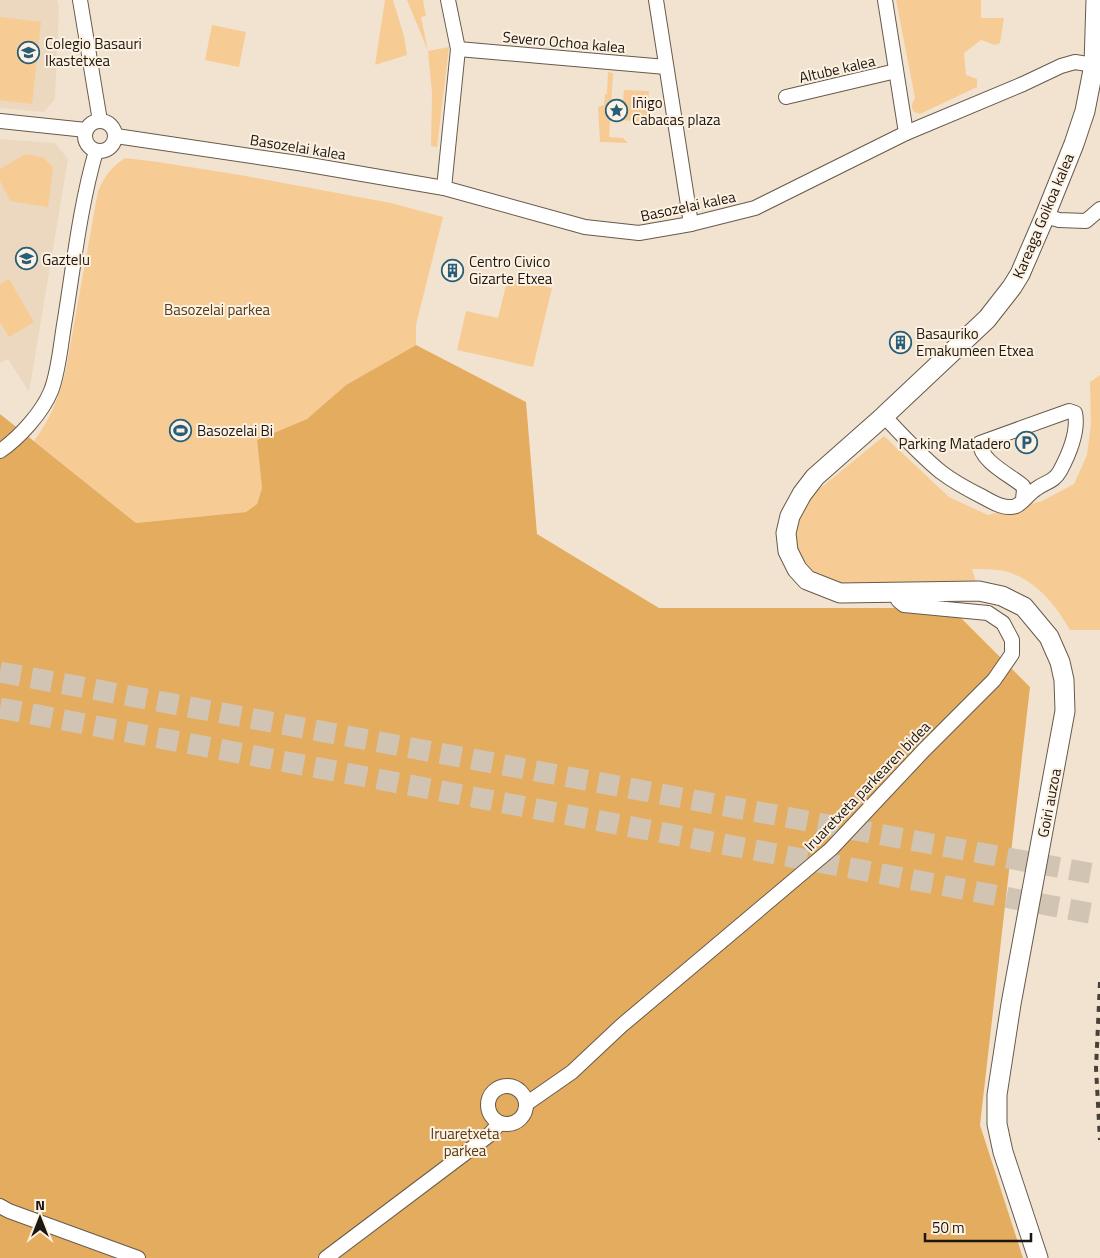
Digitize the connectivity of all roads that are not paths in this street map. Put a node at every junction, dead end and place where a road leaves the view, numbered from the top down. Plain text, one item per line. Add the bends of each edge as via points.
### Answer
1 (80, 0) edge
2 (448, 0) edge
3 (656, 0) edge
4 (885, 0) edge
5 (1098, 2) edge
6 (1098, 34) edge
7 (458, 50) junction
8 (1094, 65) junction
9 (666, 67) junction
10 (896, 72) junction
11 (786, 98) dead end
12 (0, 121) edge
13 (100, 121) junction
14 (86, 130) junction
15 (906, 133) junction
16 (116, 136) junction
17 (96, 151) junction
18 (444, 188) junction
19 (1100, 209) edge
20 (1052, 218) junction
21 (691, 224) junction
22 (884, 416) junction
23 (0, 451) edge
24 (1023, 500) junction
25 (788, 551) joint
26 (898, 592) junction
27 (526, 1104) junction
28 (500, 1123) junction
29 (0, 1206) edge
30 (138, 1258) edge
31 (326, 1258) edge
32 (1038, 1258) edge

1 - 13 street
2 - 7 street
3 - 9 street
4 - 10 street
5 - 6 main road, Kareaga Goikoa kalea
6 - 8 main road, Kareaga Goikoa kalea
7 - 9 street, Severo Ochoa kalea
7 - 18 street
8 - 15 street, Basozelai kalea via 1075,62 1060,66
8 - 20 main road, Kareaga Goikoa kalea via 1085,111
9 - 21 street
10 - 11 street, Altube kalea
10 - 15 street
12 - 14 street
13 - 14 street
13 - 16 street via 112,127
14 - 17 street via 88,145
15 - 21 street, Basozelai kalea via 755,208
16 - 17 street via 110,148
16 - 18 street, Basozelai kalea
17 - 23 street via 86,186 51,391 27,427 14,442
18 - 21 street, Basozelai kalea via 585,228 639,233
19 - 20 street via 1086,221
20 - 22 main road, Kareaga Goikoa kalea via 1000,304
22 - 24 street via 942,473 968,489 1005,506 1016,506
22 - 25 main road, Kareaga Goikoa kalea via 815,477 802,494 790,516 786,532
24 - 24 street via 1058,474 1073,440 1075,413 1060,414 980,442 981,449 994,465 1022,486
25 - 26 main road, Goiri auzoa via 807,580 840,593
26 - 27 street, Iruaretxeta parkearen bidea via 898,600 904,605 988,613 1003,623 1012,640 1012,654 994,680 831,849 621,1026 572,1072
26 - 32 main road, Goiri auzoa via 979,591 1002,596 1024,607 1049,637 1064,680 1065,712 997,1094 997,1124 1003,1152
27 - 28 street via 518,1121
27 - 28 street via 521,1093 511,1087 493,1092 488,1109
28 - 31 street via 488,1136
29 - 30 street

